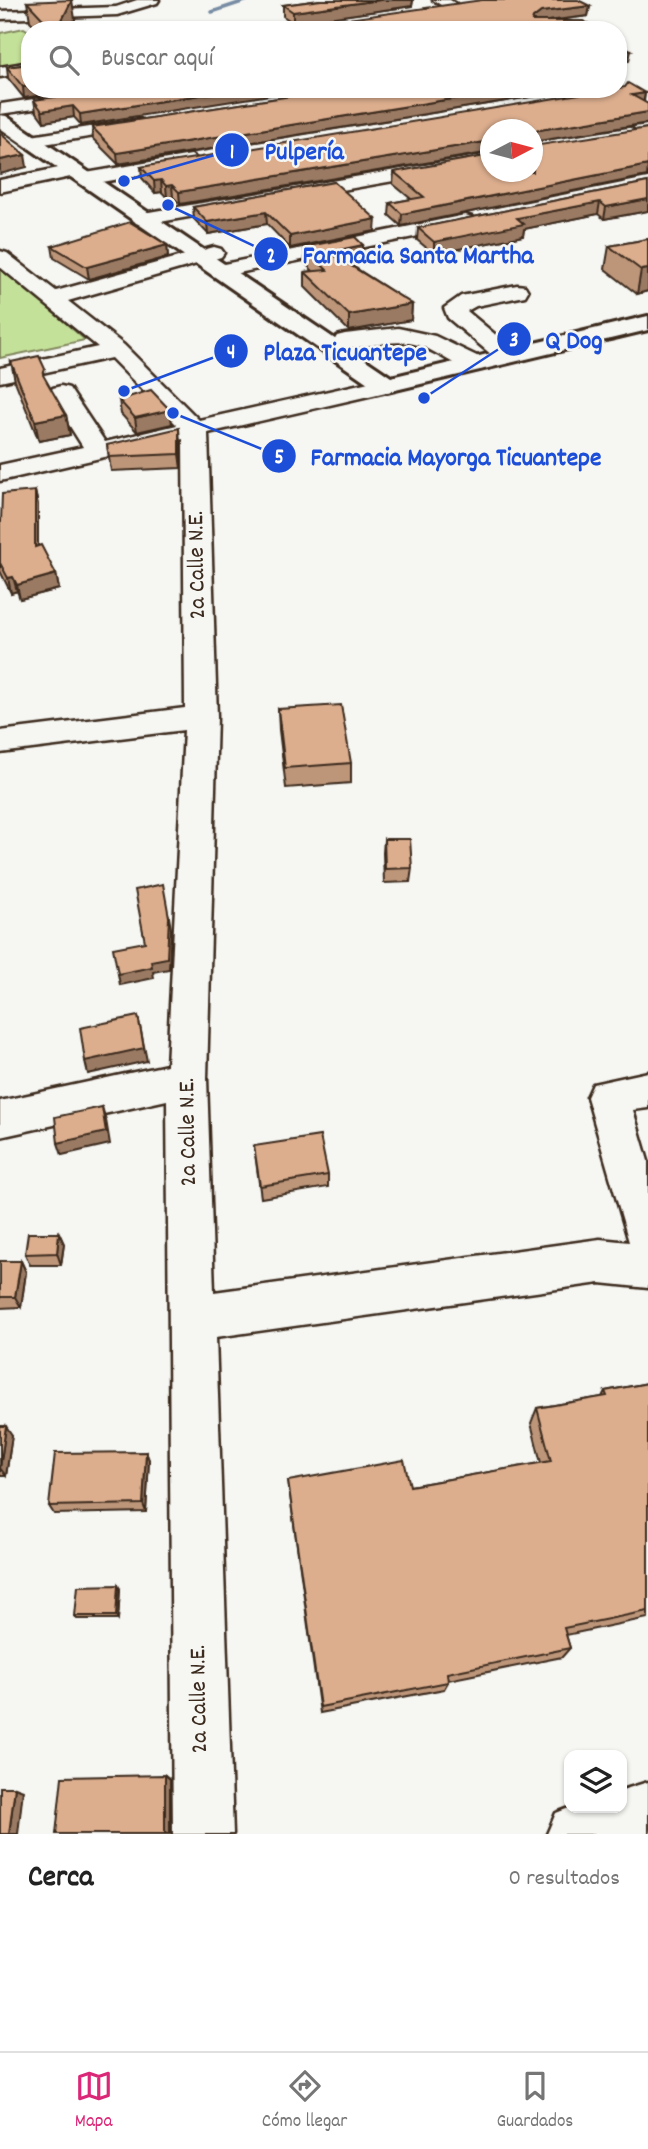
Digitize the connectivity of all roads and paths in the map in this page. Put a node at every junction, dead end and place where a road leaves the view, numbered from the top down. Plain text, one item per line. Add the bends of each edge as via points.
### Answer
1 (152, 0) edge
2 (447, 4) edge
3 (478, 4) edge
4 (41, 6) edge
5 (425, 11) edge
6 (0, 15) edge
7 (476, 21) edge
8 (21, 68) edge
9 (0, 72) edge
10 (71, 98) edge
11 (568, 98) edge
12 (595, 98) edge
13 (562, 100) edge
14 (0, 108) edge
15 (0, 120) edge
16 (154, 121) edge
17 (622, 136) edge
18 (35, 138) junction
19 (0, 140) edge
20 (209, 158) edge
21 (480, 161) edge
22 (87, 175) junction
23 (0, 186) edge
24 (488, 217) edge
25 (152, 218) junction
26 (0, 257) edge
27 (217, 262) junction
28 (517, 291) dead end
29 (51, 299) junction
30 (648, 323) edge
31 (345, 341) junction
32 (116, 350) junction
33 (506, 356) junction
34 (475, 364) junction
35 (0, 375) edge
36 (396, 384) junction
37 (61, 393) dead end
38 (195, 430) junction
39 (99, 452) junction
40 (0, 473) edge
41 (201, 717) junction
42 (0, 742) edge
43 (187, 1078) junction
44 (648, 1090) edge
45 (0, 1119) edge
46 (648, 1235) edge
47 (648, 1266) edge
48 (192, 1318) junction
49 (648, 1811) edge
50 (203, 1834) edge
51 (577, 1834) edge

1 - 4 street via 117,11
2 - 3 street
2 - 5 street
2 - 7 street
4 - 6 street
8 - 9 street
10 - 14 street
11 - 13 street
12 - 17 street via 648,131
14 - 18 main road
15 - 18 main road
16 - 18 street
18 - 19 street
18 - 22 main road
20 - 22 street
21 - 25 street
22 - 23 street
22 - 25 main road
24 - 27 street
25 - 27 main road
26 - 29 street
27 - 29 street
27 - 31 main road
27 - 36 main road
28 - 33 street via 455,308
29 - 32 street
30 - 33 main road
31 - 34 street via 379,334 407,335 435,341
31 - 36 main road
32 - 35 street
32 - 38 street
33 - 34 main road
34 - 36 main road
36 - 38 street
37 - 39 street
38 - 39 street
38 - 41 street, 2a Calle N.E.
39 - 40 street
41 - 42 street
41 - 43 street, 2a Calle N.E.
43 - 45 street
43 - 48 street, 2a Calle N.E.
44 - 46 street via 608,1097
47 - 48 street via 600,1261
48 - 50 street, 2a Calle N.E.
49 - 51 street

